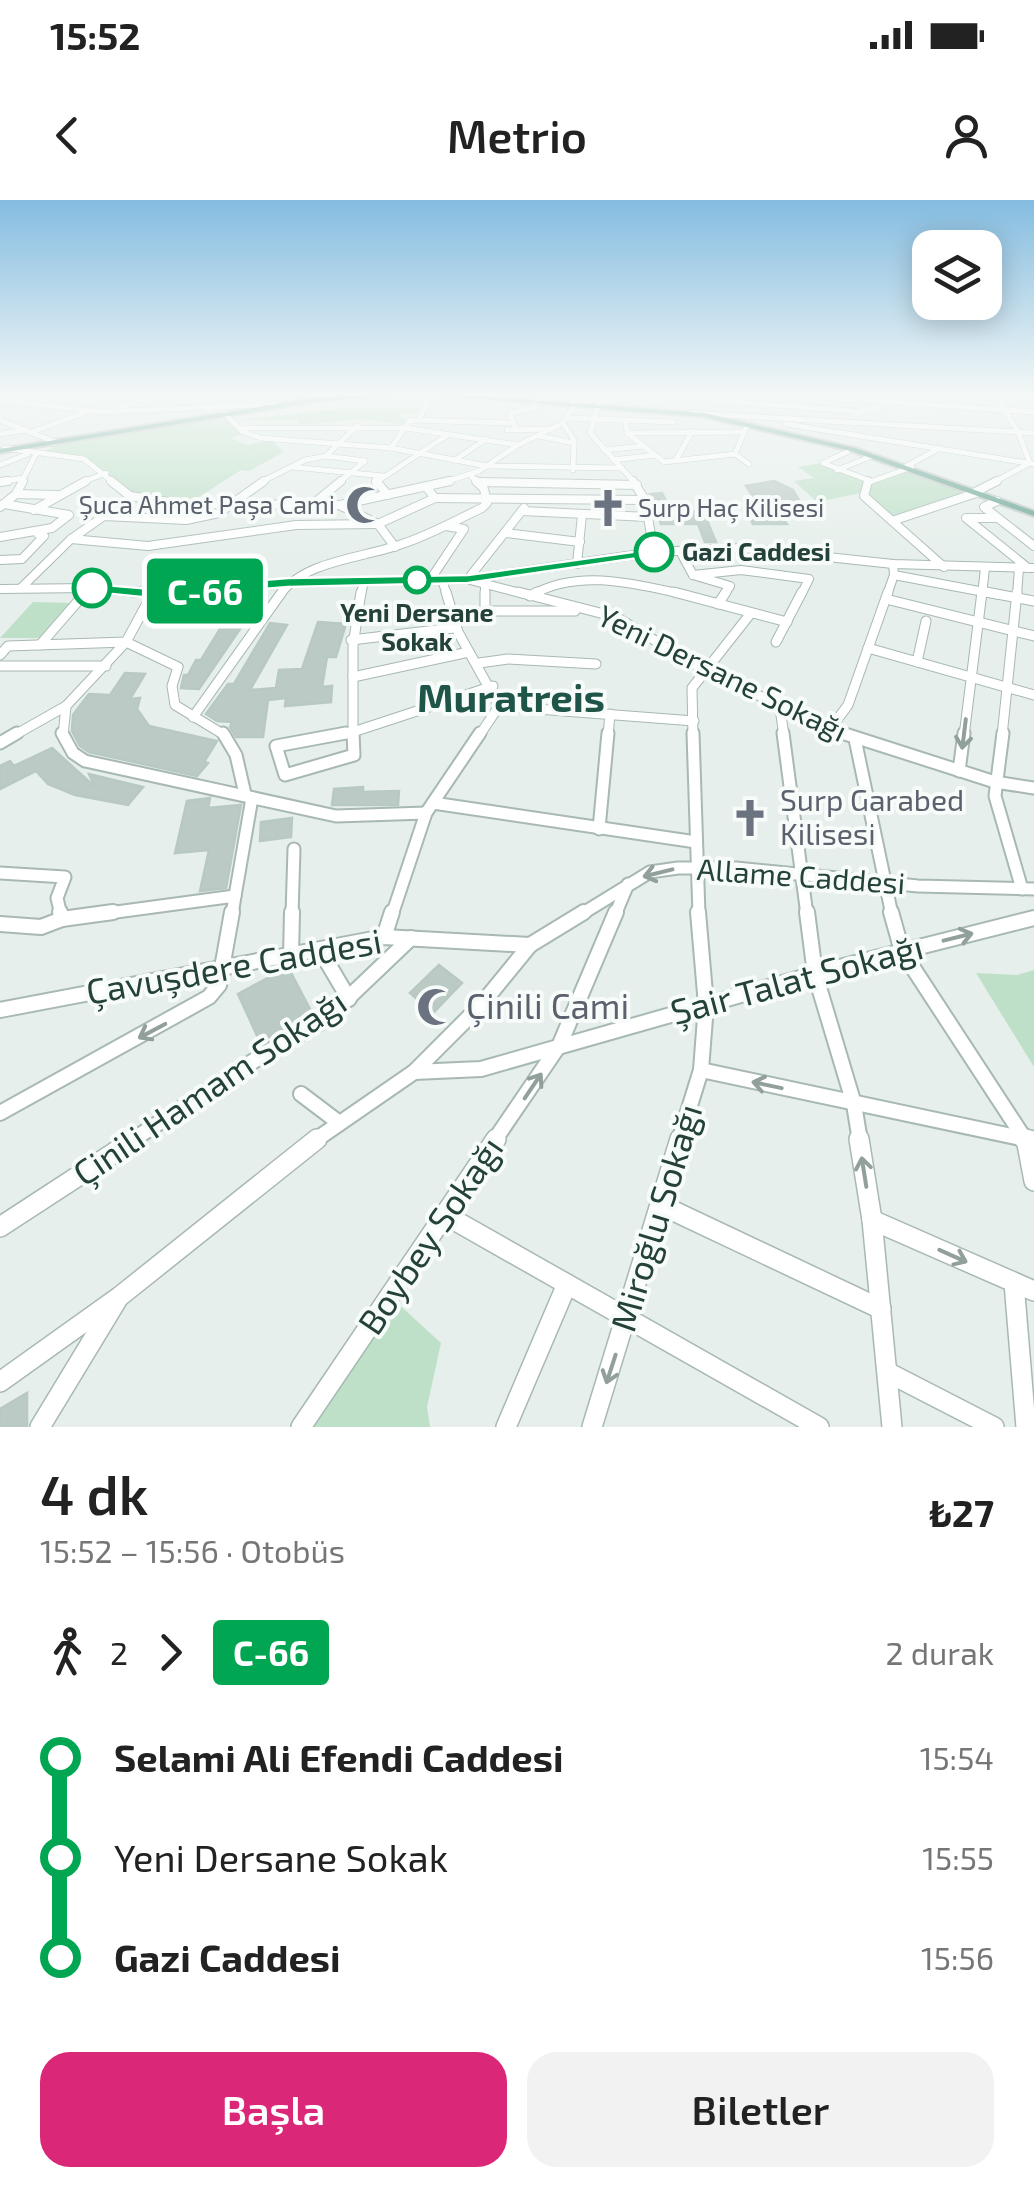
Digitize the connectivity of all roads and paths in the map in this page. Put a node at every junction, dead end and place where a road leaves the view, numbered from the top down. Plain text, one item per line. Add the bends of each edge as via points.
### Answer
1 (6, 451) edge
2 (332, 451) edge
3 (408, 451) edge
4 (421, 451) edge
5 (468, 451) edge
6 (509, 451) edge
7 (574, 451) edge
8 (605, 451) edge
9 (651, 451) edge
10 (681, 451) edge
11 (849, 451) edge
12 (856, 451) edge
13 (856, 451) edge
14 (935, 451) edge
15 (960, 451) edge
16 (418, 453) junction
17 (32, 454) junction
18 (735, 454) joint
19 (656, 455) junction
20 (326, 456) junction
21 (872, 456) junction
22 (454, 460) junction
23 (613, 460) junction
24 (676, 460) junction
25 (1032, 463) edge
26 (749, 464) dead end
27 (0, 465) edge
28 (291, 466) junction
29 (487, 466) junction
30 (573, 467) junction
31 (909, 467) junction
32 (622, 468) junction
33 (837, 470) junction
34 (106, 473) junction
35 (350, 473) junction
36 (470, 475) junction
37 (383, 476) junction
38 (24, 478) junction
39 (868, 480) junction
40 (0, 482) edge
41 (478, 482) junction
42 (540, 483) junction
43 (573, 484) junction
44 (596, 484) junction
45 (637, 486) junction
46 (427, 488) junction
47 (977, 492) junction
48 (16, 494) junction
49 (58, 495) junction
50 (388, 495) junction
51 (486, 496) junction
52 (534, 497) junction
53 (436, 498) junction
54 (596, 498) junction
55 (645, 500) junction
56 (998, 501) junction
57 (229, 504) junction
58 (264, 504) junction
59 (313, 504) junction
60 (2, 506) edge
61 (339, 506) junction
62 (34, 510) junction
63 (522, 511) junction
64 (1034, 512) edge
65 (582, 515) junction
66 (648, 517) junction
67 (995, 518) junction
68 (892, 521) junction
69 (378, 524) junction
70 (446, 526) junction
71 (52, 528) junction
72 (84, 529) junction
73 (258, 530) junction
74 (506, 533) junction
75 (34, 534) junction
76 (0, 537) edge
77 (70, 539) junction
78 (580, 542) junction
79 (1034, 546) edge
80 (395, 548) junction
81 (654, 552) junction
82 (680, 552) junction
83 (0, 560) edge
84 (578, 564) junction
85 (944, 567) junction
86 (985, 568) junction
87 (1027, 568) edge
88 (741, 570) junction
89 (894, 570) junction
90 (693, 575) junction
91 (468, 579) junction
92 (430, 580) junction
93 (442, 580) junction
94 (364, 581) junction
95 (288, 582) junction
96 (485, 586) junction
97 (730, 586) junction
98 (22, 587) junction
99 (90, 588) junction
100 (0, 589) edge
101 (980, 591) junction
102 (152, 594) junction
103 (530, 596) junction
104 (1017, 598) junction
105 (886, 599) junction
106 (1034, 601) edge
107 (718, 604) junction
108 (600, 611) junction
109 (751, 613) junction
110 (926, 621) dead end
111 (787, 622) junction
112 (977, 622) junction
113 (454, 628) junction
114 (1014, 631) junction
115 (1034, 636) edge
116 (351, 640) junction
117 (126, 642) junction
118 (776, 642) dead end
119 (40, 645) junction
120 (868, 648) junction
121 (469, 652) junction
122 (146, 653) junction
123 (0, 656) edge
124 (110, 662) junction
125 (918, 662) junction
126 (479, 663) junction
127 (596, 664) dead end
128 (0, 666) edge
129 (706, 672) junction
130 (353, 677) junction
131 (970, 677) junction
132 (493, 686) junction
133 (1010, 688) junction
134 (1034, 695) edge
135 (66, 706) junction
136 (499, 706) junction
137 (780, 708) junction
138 (610, 714) junction
139 (194, 717) junction
140 (694, 721) junction
141 (830, 728) junction
142 (353, 732) junction
143 (2, 740) edge
144 (855, 740) junction
145 (960, 772) junction
146 (995, 782) junction
147 (1034, 788) edge
148 (248, 796) junction
149 (430, 808) junction
150 (600, 830) junction
151 (696, 842) junction
152 (294, 849) dead end
153 (695, 869) junction
154 (803, 872) junction
155 (0, 874) edge
156 (883, 883) junction
157 (629, 884) junction
158 (1028, 889) edge
159 (235, 896) junction
160 (1034, 918) edge
161 (62, 919) junction
162 (0, 924) edge
163 (384, 937) junction
164 (412, 938) junction
165 (530, 946) junction
166 (320, 950) junction
167 (902, 951) junction
168 (291, 956) junction
169 (222, 970) junction
170 (815, 974) junction
171 (349, 999) junction
172 (706, 1005) junction
173 (0, 1010) edge
174 (560, 1044) junction
175 (700, 1070) junction
176 (414, 1072) junction
177 (301, 1094) dead end
178 (854, 1104) junction
179 (0, 1113) edge
180 (338, 1122) junction
181 (1030, 1139) edge
182 (1034, 1182) edge
183 (661, 1205) junction
184 (447, 1216) junction
185 (872, 1220) junction
186 (0, 1226) edge
187 (1014, 1283) junction
188 (567, 1284) junction
189 (1034, 1292) edge
190 (119, 1297) junction
191 (882, 1309) junction
192 (628, 1318) junction
193 (888, 1373) junction
194 (0, 1382) edge
195 (40, 1427) edge
196 (302, 1427) edge
197 (506, 1427) edge
198 (592, 1427) edge
199 (819, 1427) edge
200 (892, 1427) edge
201 (994, 1427) edge
202 (1026, 1427) edge

1 - 17 street
2 - 20 street
3 - 16 street
4 - 16 street
5 - 22 street
6 - 29 street
7 - 30 street
8 - 23 street
9 - 19 street
10 - 24 street
11 - 33 street via 823,462
12 - 21 main road
13 - 31 main road
14 - 31 street
15 - 25 street
16 - 22 street
16 - 37 street
17 - 27 street
17 - 34 street via 69,455
17 - 38 street
18 - 24 street
18 - 26 street
19 - 23 street
19 - 24 street
20 - 28 street
20 - 35 street via 365,462
21 - 31 main road
21 - 33 street
22 - 29 street
23 - 32 street
25 - 47 street
28 - 35 street
28 - 57 street
29 - 30 street
29 - 36 street
30 - 32 street
30 - 43 street
31 - 39 street
31 - 47 main road
32 - 45 street
33 - 39 street
34 - 49 street
34 - 57 street via 130,496
35 - 37 street
35 - 59 street
36 - 41 street
36 - 46 street
37 - 50 street via 374,482
38 - 40 street
38 - 48 street
39 - 68 street via 864,496
41 - 42 street
41 - 51 street
42 - 43 street
42 - 52 street
43 - 44 street
44 - 45 street
44 - 54 street
45 - 55 street
46 - 50 street
46 - 53 street
47 - 56 main road
47 - 64 main road
47 - 68 street
48 - 49 street
48 - 60 street
49 - 62 street
50 - 61 street
51 - 52 street
51 - 53 street
51 - 70 street via 482,508
52 - 54 street
52 - 63 street
53 - 69 street
54 - 55 street
55 - 66 street
56 - 64 main road
56 - 67 street via 984,507
57 - 58 street
57 - 72 street via 219,514 186,520 113,514
58 - 59 street
58 - 73 street
59 - 61 street
60 - 62 street
61 - 69 street
62 - 71 street via 69,515
63 - 65 street
63 - 74 street
65 - 66 street
65 - 78 street
66 - 81 street
67 - 79 street
67 - 87 street via 966,518
68 - 85 street
69 - 73 street
69 - 80 street
70 - 80 street
70 - 92 street via 464,529
71 - 72 street
71 - 75 street
72 - 77 street
73 - 77 street via 148,546
74 - 78 street
74 - 91 street
75 - 76 street
75 - 83 street via 44,536 22,559
77 - 98 street
78 - 84 street
80 - 95 street
81 - 82 street
81 - 84 street
82 - 89 street via 744,548
82 - 90 street
84 - 91 street
85 - 86 street
85 - 89 street
86 - 87 street
86 - 101 street
87 - 104 street
88 - 90 street
88 - 97 street
88 - 111 street via 809,579
89 - 101 street
89 - 105 street
90 - 97 street
91 - 93 street
91 - 96 street, Yeni Dersane Sokağı
92 - 93 street
92 - 94 street
93 - 113 street
94 - 95 street
94 - 116 street
95 - 102 street
95 - 139 street
96 - 103 street, Yeni Dersane Sokağı
96 - 108 street via 485,611
97 - 107 street
98 - 99 street
98 - 100 street
99 - 102 street
99 - 119 street
101 - 104 street
101 - 112 street
102 - 117 street
103 - 107 street via 550,584 620,581
103 - 108 street, Yeni Dersane Sokağı
104 - 106 street
104 - 114 street
105 - 112 street
105 - 120 street
107 - 109 street
108 - 129 street, Yeni Dersane Sokağı
109 - 111 street
109 - 129 street
110 - 125 street
111 - 118 street
112 - 114 street
112 - 131 street
113 - 116 street
113 - 121 street
114 - 115 street
114 - 133 street
116 - 130 street
117 - 119 street
117 - 122 street
117 - 124 street
119 - 123 street via 8,646
120 - 125 street
120 - 141 street via 848,705
121 - 126 street
121 - 130 street
122 - 124 street
122 - 139 street via 178,667 175,705
124 - 128 street
124 - 135 street
125 - 131 street
126 - 127 street
126 - 132 street
129 - 137 street, Yeni Dersane Sokağı
129 - 140 street, Miroğlu Sokağı via 692,688
130 - 142 street
131 - 133 street
131 -> 145 street
132 - 136 street
132 - 142 street
133 - 134 street
133 - 146 street
135 - 143 street
135 - 148 street via 62,735 85,761
136 - 138 street
136 - 149 street
137 - 141 street, Yeni Dersane Sokağı
137 - 154 street
138 - 140 street
138 - 150 street
139 - 148 street via 229,734
140 - 151 street, Miroğlu Sokağı
141 - 144 street, Yeni Dersane Sokağı
142 - 142 street via 276,746 285,775 354,755
144 - 145 street, Yeni Dersane Sokağı
144 - 156 street
145 - 146 street, Yeni Dersane Sokağı
146 - 147 street, Yeni Dersane Sokağı
146 - 158 street
148 - 149 street via 336,816
148 - 159 street
149 - 150 street
149 - 163 street
150 - 151 street
151 - 153 street, Miroğlu Sokağı
152 - 168 street
153 - 154 street, Allame Caddesi
153 -> 157 street, Allame Caddesi via 650,872
153 - 172 street, Miroğlu Sokağı
154 - 156 street, Allame Caddesi
154 - 170 street
155 - 161 street via 64,877
156 - 158 street, Allame Caddesi
156 - 167 street
157 - 165 street, Allame Caddesi
157 - 174 street, Boybey Sokağı
159 - 161 street
159 - 169 street
167 -> 160 street, Şair Talat Sokağı
161 - 162 street via 41,926
163 - 164 street, Çavuşdere Caddesi
163 - 166 street, Çavuşdere Caddesi
164 - 165 street, Çavuşdere Caddesi
164 - 171 street, Çinili Hamam Sokağı
165 - 176 street, Allame Caddesi
166 - 168 street, Çavuşdere Caddesi
166 - 171 street
167 - 170 street, Şair Talat Sokağı
167 - 181 street
168 - 169 street, Çavuşdere Caddesi
169 - 173 street, Çavuşdere Caddesi
169 -> 179 street via 210,998 192,1010
170 - 172 street, Şair Talat Sokağı
170 - 178 street
171 - 186 street, Çinili Hamam Sokağı
172 - 174 street, Şair Talat Sokağı
172 - 175 street, Miroğlu Sokağı
174 - 176 street, Şair Talat Sokağı via 480,1069
184 -> 174 street, Boybey Sokağı
178 -> 175 street
175 - 183 street, Miroğlu Sokağı
176 - 180 street, Allame Caddesi
177 - 180 street
178 - 181 street
185 -> 178 street
180 - 190 street, Allame Caddesi
181 - 182 street
183 - 191 street
183 - 192 street, Miroğlu Sokağı
184 - 188 street
184 - 196 street, Boybey Sokağı
185 -> 187 street
185 - 191 street
187 - 189 street
187 - 202 street
188 - 192 street
188 - 197 street
190 - 194 street, Allame Caddesi
190 - 195 street
191 - 193 street
192 -> 198 street, Miroğlu Sokağı
192 - 199 street
193 - 200 street
193 - 201 street

